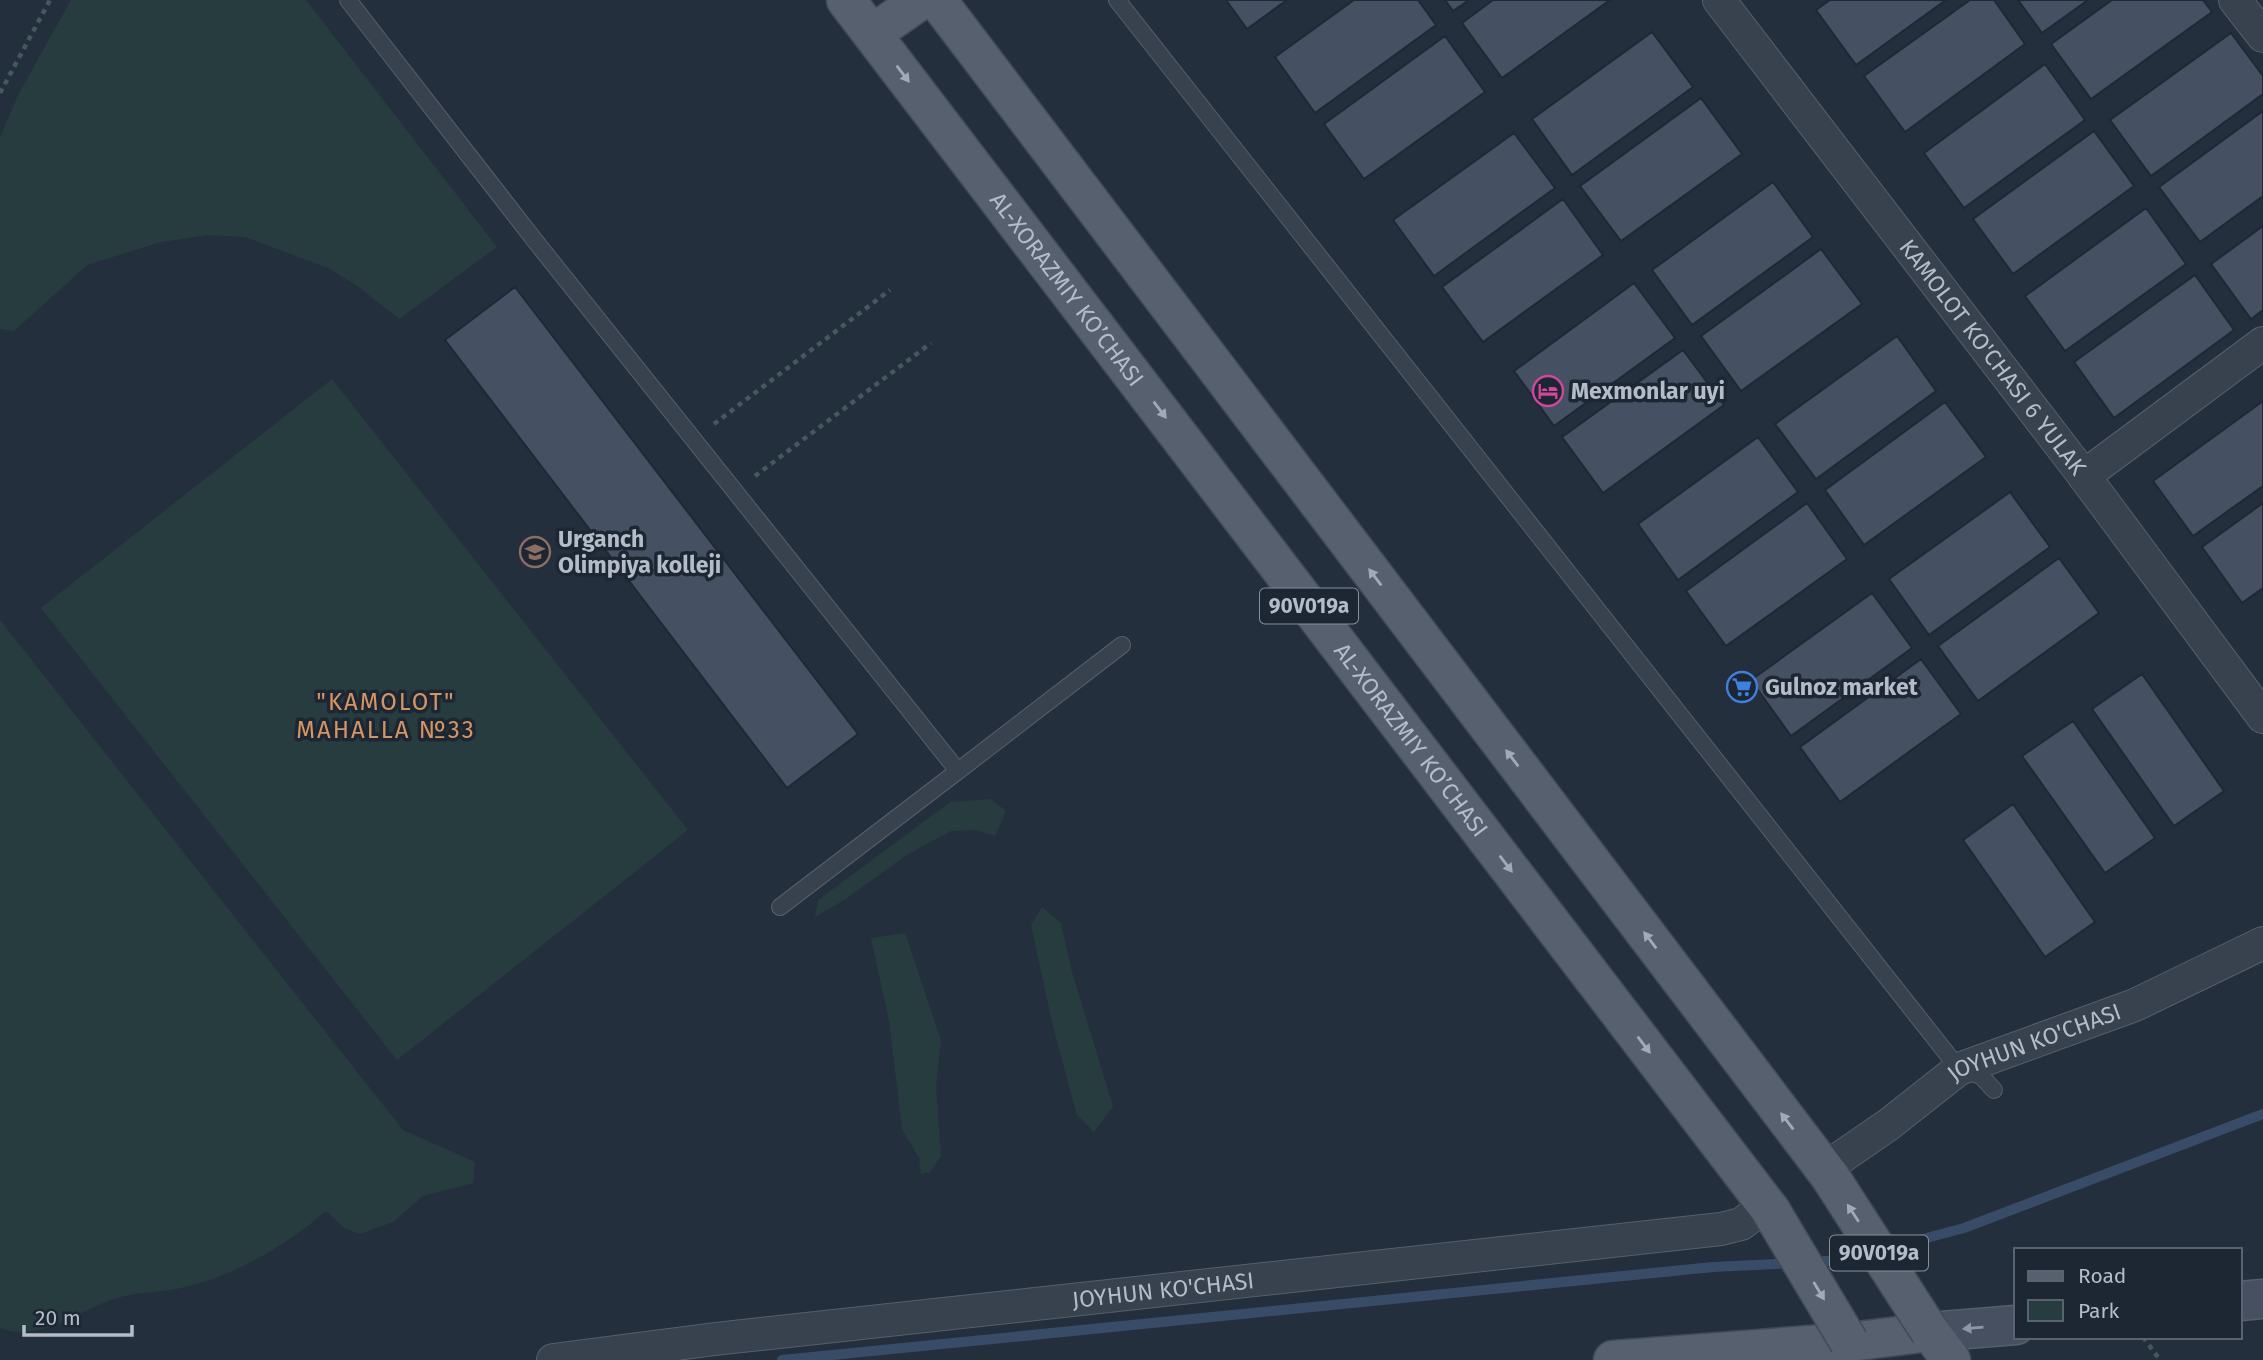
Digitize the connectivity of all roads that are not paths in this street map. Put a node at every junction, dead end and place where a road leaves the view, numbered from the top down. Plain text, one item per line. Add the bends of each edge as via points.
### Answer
1 (348, 0) edge
2 (846, 0) edge
3 (920, 0) edge
4 (937, 0) edge
5 (1117, 0) edge
6 (1719, 0) edge
7 (2235, 0) edge
8 (872, 34) junction
9 (2263, 36) edge
10 (2263, 342) edge
11 (2084, 476) junction
12 (1122, 645) dead end
13 (2263, 717) edge
14 (958, 771) junction
15 (780, 907) dead end
16 (2263, 943) edge
17 (1959, 1069) junction
18 (1994, 1090) dead end
19 (1827, 1172) junction
20 (1769, 1208) junction
21 (2263, 1299) edge
22 (2242, 1301) edge
23 (2014, 1326) edge
24 (1940, 1346) edge
25 (1856, 1351) edge
26 (554, 1360) edge
27 (1613, 1360) edge

1 - 14 lane
2 - 8 main road, AL-XORAZMIY KO’CHASI / 90V019a
3 - 8 main road
19 -> 4 main road, 90V019a
5 - 17 lane
6 - 11 street, KAMOLOT KO'CHASI 6 YULAK
7 - 9 street
8 -> 20 main road, AL-XORAZMIY KO’CHASI / 90V019a
10 - 11 street
11 - 13 street, KAMOLOT KO'CHASI 6 YULAK
12 - 14 lane
14 - 15 lane
16 - 17 street, JOYHUN KO'CHASI via 2135,1005
17 - 18 lane via 1981,1076
17 - 19 street, JOYHUN KO'CHASI
24 -> 19 main road, 90V019a, bridge
20 -> 25 main road, 90V019a, bridge
20 - 26 street, JOYHUN KO'CHASI via 1721,1229
21 - 22 main road
23 -> 24 main road
24 - 25 main road
25 - 27 main road

